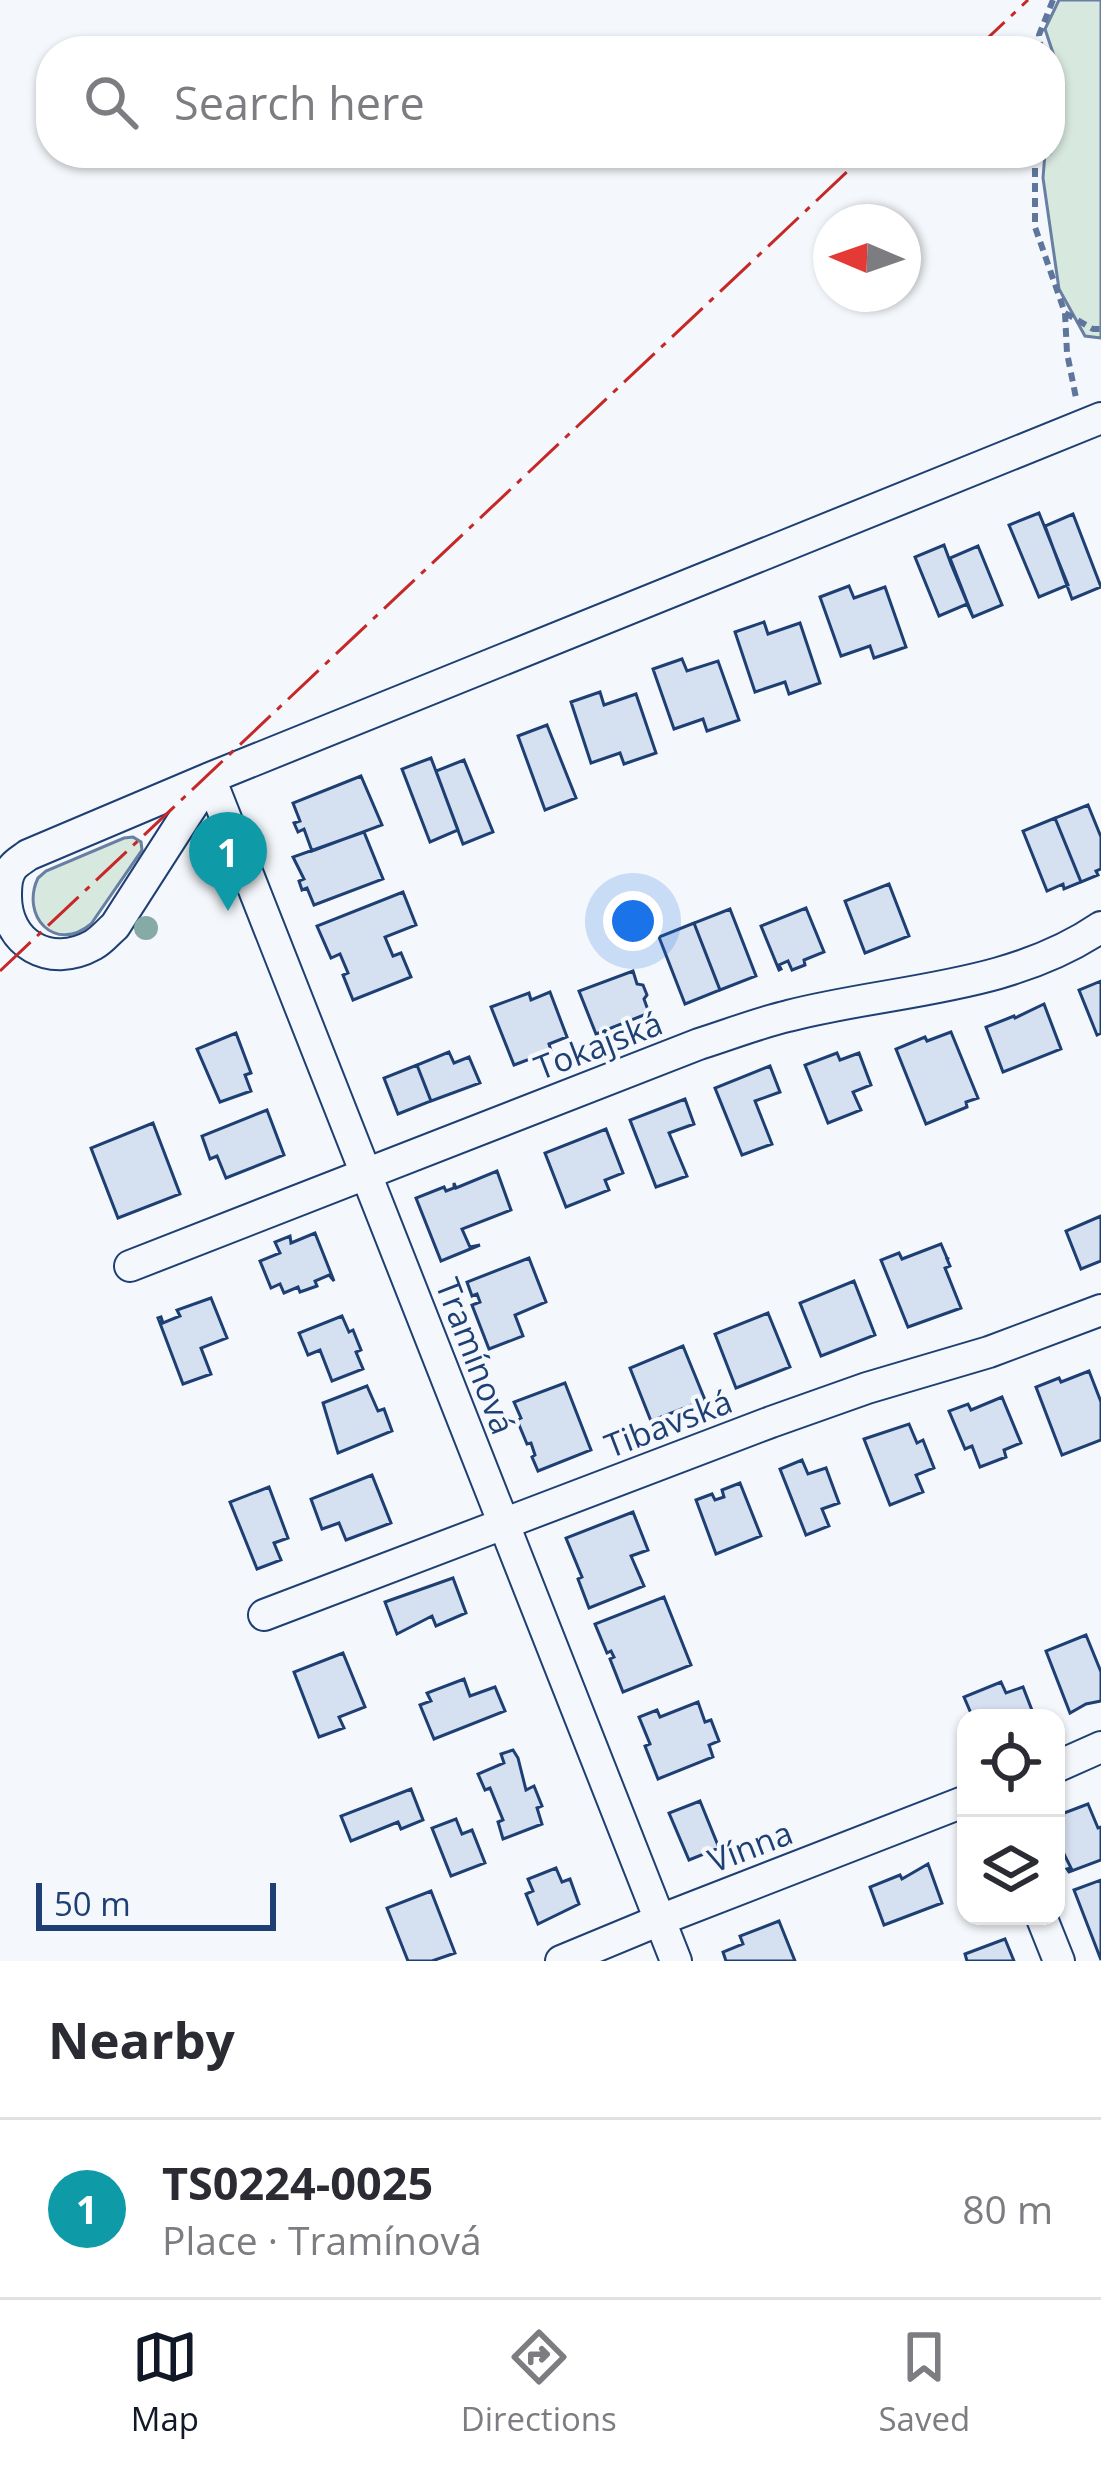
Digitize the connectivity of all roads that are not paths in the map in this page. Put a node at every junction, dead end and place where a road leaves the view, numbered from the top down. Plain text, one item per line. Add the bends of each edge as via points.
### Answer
1 (1091, 422) edge
2 (210, 778) junction
3 (1101, 927) edge
4 (366, 1175) junction
5 (130, 1266) dead end
6 (1101, 1310) edge
7 (504, 1525) junction
8 (264, 1615) dead end
9 (1101, 1748) edge
10 (1065, 1763) edge
11 (957, 1805) edge
12 (660, 1920) junction
13 (1045, 1925) edge
14 (561, 1961) edge
15 (676, 1961) edge
16 (1059, 1961) edge

1 - 2 street
2 - 2 street via 115,926 91,947 41,951 13,931 11,868
2 - 4 street, Tramínová
3 - 4 street, Tokajská via 1001,974 788,1016 699,1044
4 - 5 street, Tokajská
4 - 7 street, Tramínová
6 - 7 street, Tibavská via 771,1422
7 - 8 street, Tibavská
7 - 12 street, Tramínová
9 - 10 street
11 - 12 street, Vínna
12 - 14 street, Vínna
12 - 15 street, Tramínová
13 - 16 street

